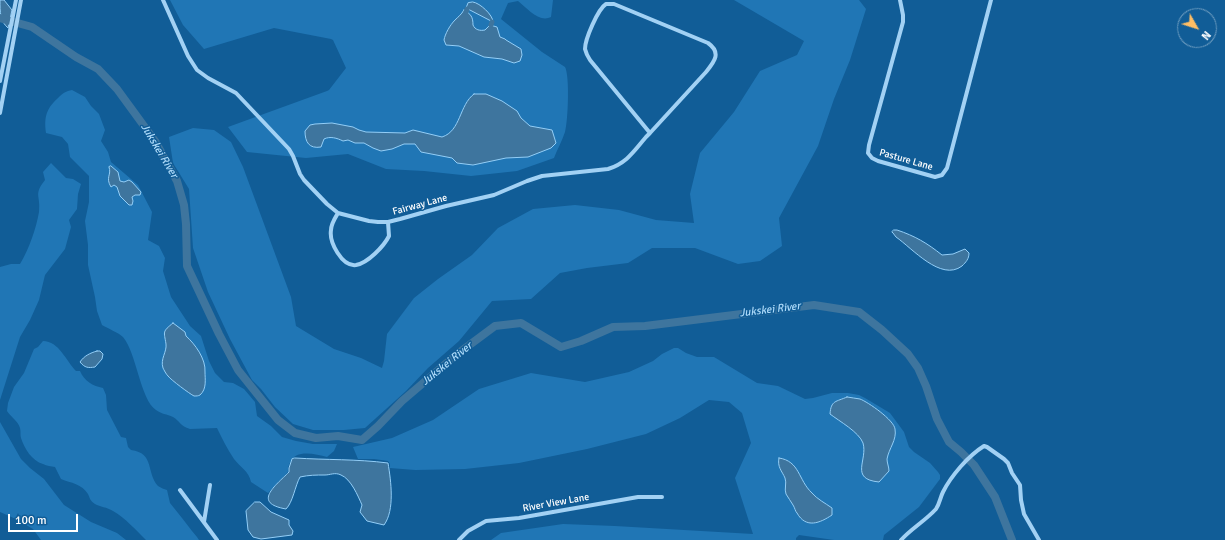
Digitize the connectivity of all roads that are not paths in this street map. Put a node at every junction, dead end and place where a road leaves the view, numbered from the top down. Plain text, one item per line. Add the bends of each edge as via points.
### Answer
1 (16, 0) edge
2 (21, 0) edge
3 (163, 0) edge
4 (900, 0) edge
5 (991, 0) edge
6 (0, 80) edge
7 (0, 113) edge
8 (650, 133) junction
9 (338, 213) junction
10 (388, 222) junction
11 (210, 485) dead end
12 (180, 490) dead end
13 (662, 497) dead end
14 (204, 522) junction
15 (217, 540) edge
16 (459, 540) edge
17 (901, 540) edge
18 (1039, 540) edge

1 - 6 street
2 - 7 street
3 - 9 street, Fairway Lane via 197,70 241,98 289,149 304,180
4 - 5 street, Pasture Lane via 903,22 868,153 878,161 935,177 942,175 946,168
8 - 8 street, Fairway Lane via 713,64 716,58 715,50 704,41 614,4 606,4 598,12 588,36 585,48 587,54
8 - 10 street, Fairway Lane via 626,160 614,167 542,176 494,195
9 - 10 street, Fairway Lane via 369,221
9 - 10 street via 331,234 339,256 350,264 363,262 376,252 389,236
11 - 14 street
12 - 14 street
13 - 16 street, River View Lane via 638,497 519,518 486,521 468,531
14 - 15 street
17 - 18 street via 937,508 951,478 984,446 1008,463 1020,485 1024,514

